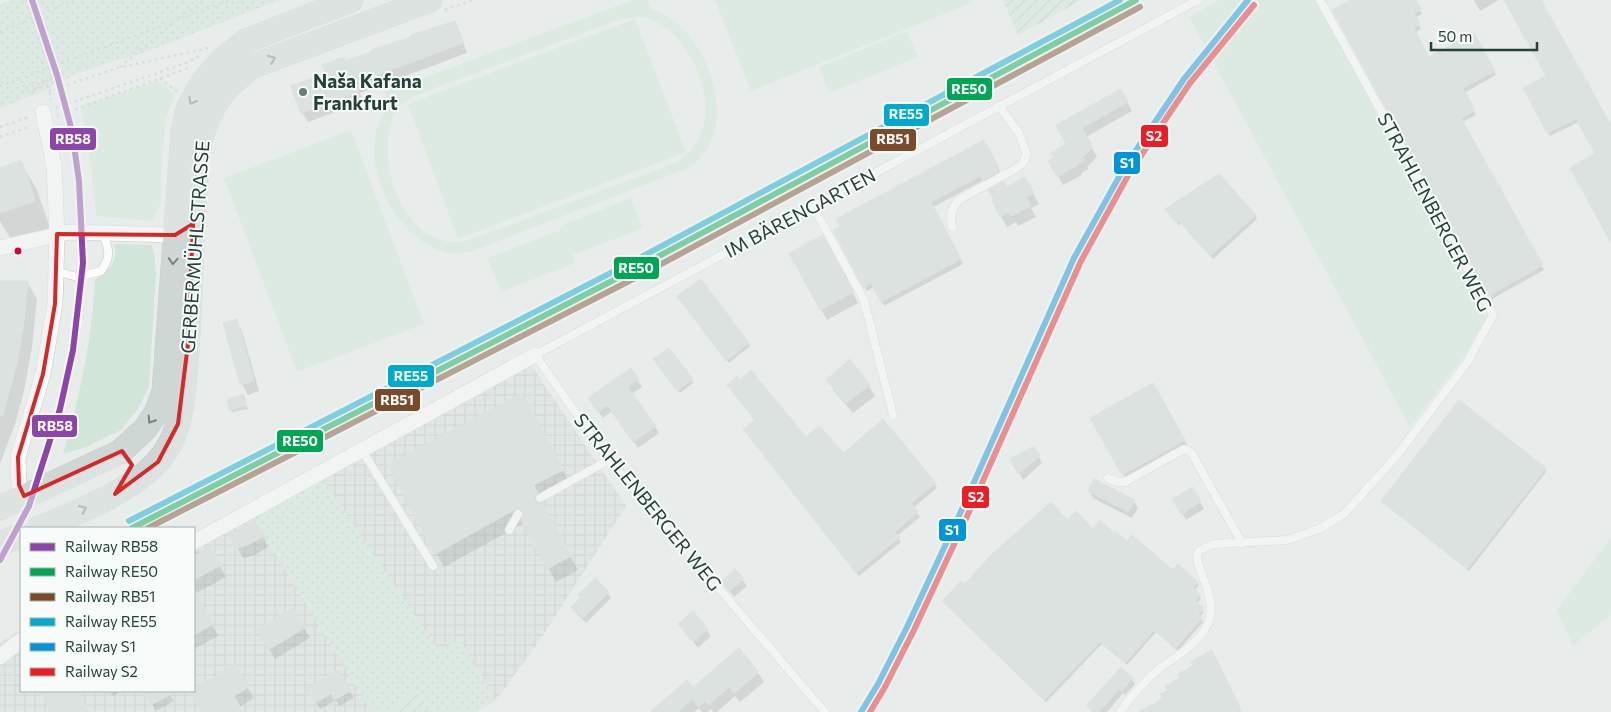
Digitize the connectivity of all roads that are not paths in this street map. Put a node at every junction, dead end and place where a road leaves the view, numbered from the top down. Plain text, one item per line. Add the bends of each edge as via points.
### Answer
1 (351, 0) edge
2 (1198, 0) edge
3 (1320, 0) edge
4 (433, 6) edge
5 (999, 106) junction
6 (46, 111) road end
7 (813, 206) junction
8 (952, 227) dead end
9 (184, 230) junction
10 (102, 232) junction
11 (57, 234) junction
12 (0, 248) edge
13 (56, 271) junction
14 (535, 355) junction
15 (893, 415) dead end
16 (362, 450) junction
17 (120, 452) junction
18 (609, 460) junction
19 (1108, 478) dead end
20 (114, 494) junction
21 (24, 496) junction
22 (540, 498) dead end
23 (0, 508) edge
24 (518, 514) dead end
25 (41, 527) edge
26 (509, 530) dead end
27 (20, 535) edge
28 (195, 541) edge
29 (1242, 543) junction
30 (0, 544) edge
31 (434, 566) dead end
32 (20, 641) edge
33 (0, 656) edge
34 (825, 712) edge
35 (1120, 712) edge

1 -> 9 main road, GERBERMÜHLSTRASSE via 246,41 204,80 188,109 183,131
2 - 5 lane, IM BÄRENGARTEN
3 - 29 lane, STRAHLENBERGER WEG via 1493,315 1468,361 1394,459 1344,514 1320,529 1287,540
9 -> 4 main road, GERBERMÜHLSTRASSE via 198,146 216,104 230,84 252,67
5 - 7 lane, IM BÄRENGARTEN
5 - 8 lane via 1016,128 1028,155 1022,164 954,204
6 - 11 street via 54,166
7 - 14 lane, IM BÄRENGARTEN
7 - 15 lane via 864,300
9 - 10 street
9 -> 17 main road, GERBERMÜHLSTRASSE via 164,392 145,429
9 - 20 main road, GERBERMÜHLSTRASSE via 188,344 178,424 158,462
10 - 11 street
10 - 13 lane via 109,249 101,271 77,277
11 - 12 street
11 - 13 street
13 - 21 street via 55,304 43,374 18,457 19,485
14 - 16 street
14 - 18 lane, STRAHLENBERGER WEG
16 - 28 street
16 - 31 lane
17 - 20 main road via 129,456 132,465 130,473
17 - 21 main road, GERBERMÜHLSTRASSE
18 - 22 lane
18 - 34 lane, STRAHLENBERGER WEG
19 - 29 lane via 1126,482 1184,449 1191,452
25 -> 20 main road, GERBERMÜHLSTRASSE
21 - 23 main road, GERBERMÜHLSTRASSE
24 - 26 lane
27 - 30 main road
29 - 35 lane, STRAHLENBERGER WEG via 1213,544 1200,551 1198,563 1210,602 1208,625 1192,645 1155,672
32 - 33 street

